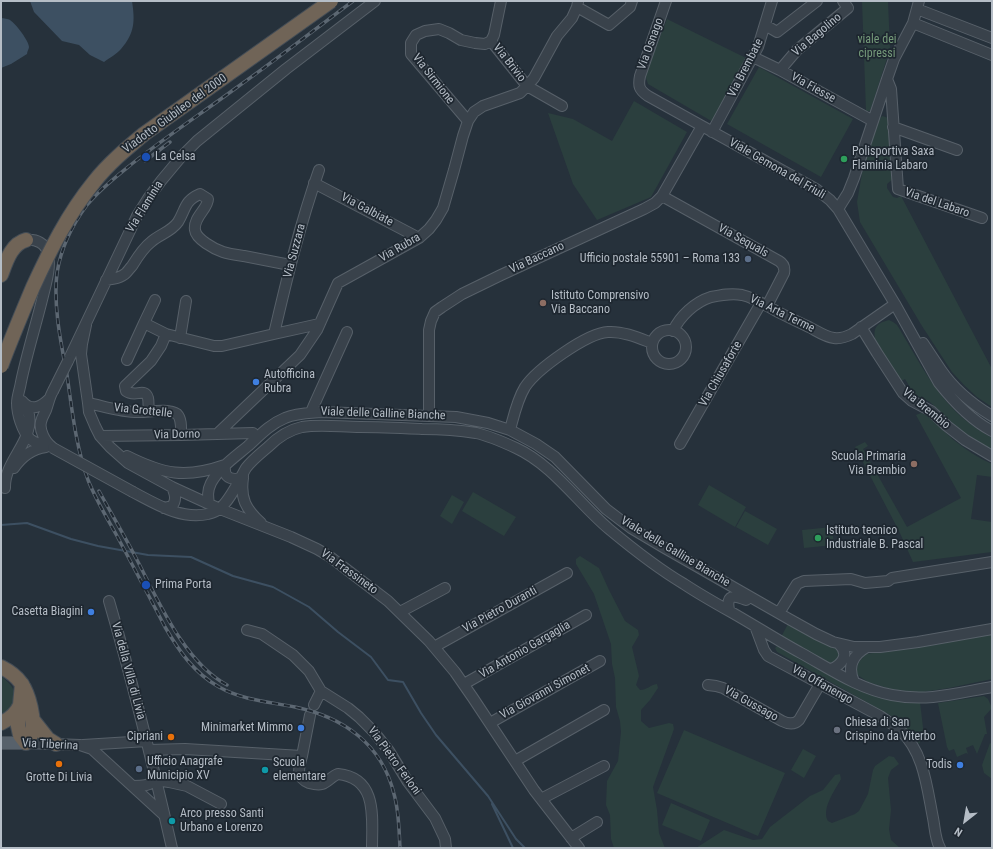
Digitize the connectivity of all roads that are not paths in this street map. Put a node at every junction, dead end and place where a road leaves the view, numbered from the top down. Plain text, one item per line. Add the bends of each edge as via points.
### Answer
1 (315, 1) edge
2 (331, 1) edge
3 (375, 1) edge
4 (501, 1) edge
5 (632, 1) edge
6 (666, 1) edge
7 (772, 1) edge
8 (817, 1) edge
9 (843, 1) edge
10 (577, 4) edge
11 (918, 5) edge
12 (913, 23) junction
13 (765, 25) junction
14 (992, 38) edge
15 (492, 41) junction
16 (992, 55) edge
17 (753, 57) junction
18 (780, 70) junction
19 (887, 79) junction
20 (527, 86) junction
21 (640, 88) joint
22 (562, 106) dead end
23 (468, 121) junction
24 (873, 121) junction
25 (702, 126) junction
26 (893, 127) junction
27 (712, 132) junction
28 (957, 150) dead end
29 (319, 170) dead end
30 (314, 183) junction
31 (662, 196) junction
32 (838, 209) junction
33 (982, 218) dead end
34 (419, 238) junction
35 (26, 240) joint
36 (290, 265) junction
37 (1, 275) edge
38 (106, 280) junction
39 (155, 300) dead end
40 (186, 301) dead end
41 (764, 304) junction
42 (895, 304) junction
43 (144, 323) junction
44 (319, 324) junction
45 (86, 325) junction
46 (861, 327) junction
47 (673, 331) junction
48 (347, 332) dead end
49 (166, 334) junction
50 (274, 334) junction
51 (180, 338) junction
52 (1, 339) edge
53 (652, 343) junction
54 (127, 360) dead end
55 (68, 361) junction
56 (82, 364) junction
57 (1, 366) edge
58 (20, 388) junction
59 (51, 395) junction
60 (88, 403) junction
61 (25, 404) junction
62 (149, 412) junction
63 (311, 412) junction
64 (429, 415) junction
65 (992, 416) edge
66 (510, 430) junction
67 (992, 431) edge
68 (253, 432) dead end
69 (27, 434) junction
70 (217, 434) junction
71 (181, 435) junction
72 (100, 436) junction
73 (680, 444) dead end
74 (51, 447) junction
75 (110, 447) junction
76 (992, 456) edge
77 (225, 465) junction
78 (243, 476) junction
79 (172, 488) junction
80 (3, 492) edge
81 (209, 504) junction
82 (164, 508) junction
83 (220, 509) junction
84 (264, 526) junction
85 (992, 562) edge
86 (567, 573) dead end
87 (445, 588) dead end
88 (109, 601) dead end
89 (763, 604) junction
90 (728, 610) junction
91 (400, 612) junction
92 (779, 614) junction
93 (586, 615) dead end
94 (756, 626) junction
95 (992, 629) edge
96 (247, 630) dead end
97 (778, 640) junction
98 (839, 644) junction
99 (434, 647) junction
100 (867, 647) junction
101 (600, 661) dead end
102 (778, 661) junction
103 (1, 667) edge
104 (831, 669) junction
105 (854, 682) junction
106 (22, 684) junction
107 (464, 684) junction
108 (820, 684) junction
109 (708, 685) dead end
110 (992, 687) edge
111 (321, 691) junction
112 (20, 703) junction
113 (314, 705) dead end
114 (604, 710) dead end
115 (310, 715) dead end
116 (33, 720) junction
117 (1, 723) edge
118 (490, 723) junction
119 (1, 743) edge
120 (26, 743) junction
121 (119, 743) junction
122 (56, 744) junction
123 (80, 745) junction
124 (148, 746) junction
125 (302, 756) junction
126 (515, 761) junction
127 (604, 766) dead end
128 (113, 768) junction
129 (156, 780) junction
130 (133, 786) junction
131 (541, 799) junction
132 (221, 804) dead end
133 (164, 815) junction
134 (598, 822) dead end
135 (571, 838) junction
136 (172, 848) edge
137 (372, 848) edge
138 (446, 848) edge
139 (579, 848) edge
140 (940, 848) edge

1 - 52 highway, Viadotto Giubileo del 2000 via 139,128 95,167 70,198 50,230
2 - 57 highway, Viadotto Giubileo del 2000, bridge via 144,134 99,176 72,211 54,243 28,298
3 - 38 street, Via Flaminia via 187,150 160,181 144,205
4 - 15 street
5 - 10 street, Via Rubra via 630,7 609,25
6 - 21 street, Via Osnago via 640,76
7 - 13 street, Via Brembate
8 - 13 street via 777,32
9 - 18 street, Via Bagolino via 848,8 797,50
10 - 20 street, Via Rubra via 572,18 557,36
11 - 12 street
11 - 14 street
12 - 16 street
12 - 19 street via 894,59
13 - 17 street, Via Brembate
15 - 20 street, Via Brivio
15 - 23 street, Via Sirmione via 474,44 439,29 416,35 411,43 411,54
17 - 18 street, Via Fiesse
17 - 27 street, Via Brembate
18 - 24 street, Via Fiesse
19 - 24 street
19 - 26 street, Via del Labaro via 892,88
20 - 22 street
20 - 23 street, Via Rubra via 520,93 483,106 474,112
21 - 25 street, Viale Gemona del Friuli
23 - 34 street, Via Rubra via 443,208 429,229
24 - 32 street via 854,178
25 - 27 street, Viale Gemona del Friuli
25 - 31 street, Via Baccano
26 - 28 street
26 - 33 street, Via del Labaro via 898,189
27 - 32 street, Viale Gemona del Friuli via 816,189
29 - 30 street, Via Suzzara
30 - 34 street, Via Galbiate
30 - 36 street, Via Suzzara
31 - 41 street, Via Sequals via 783,264 784,273
31 - 64 street, Via Baccano via 644,209 501,275 438,309 432,316 430,326
32 - 42 street, Viale Gemona del Friuli
34 - 44 street, Via Rubra via 338,283
35 - 37 highway via 13,249
35 - 58 street via 39,241 44,245 50,265
36 - 38 street via 223,252 206,244 197,236 195,230 195,223 208,202 208,199 200,194 188,201 178,222 151,242 126,273
36 - 50 street, Via Suzzara
38 - 45 street, Via Flaminia
39 - 43 street
40 - 51 street
41 - 46 street, Via Arta Terme via 831,337 845,337
41 - 47 street, Via Arta Terme via 734,294 707,298 688,311
41 - 73 street, Via Chiusaforte
42 - 46 street, Via Arta Terme
42 - 65 street, Viale Gemona del Friuli via 941,371 972,403
42 - 67 street, Viale Gemona del Friuli via 944,390 966,413
43 - 49 street
43 - 54 street
44 - 50 street
44 - 70 street, Via Rubra via 300,355
45 - 55 street, Via Flaminia
45 - 56 street, Via Frassineto via 82,344
46 - 76 street, Via Brembio via 880,359 909,398 931,411 965,440
47 - 53 street via 658,334
47 - 53 street via 685,342 684,353 677,362 666,364 656,359
48 - 63 street
49 - 51 street
49 - 62 street via 151,361 125,386 130,394 146,395
50 - 51 street via 219,347
53 - 66 street via 610,332 595,335 577,345 546,366 526,385 517,404
55 - 56 street via 77,358
55 - 59 street, Via Flaminia, bridge
56 - 60 street, Via Frassineto
58 - 61 street via 20,396
58 - 69 street via 17,408 19,419
59 - 61 street via 42,405 36,407
59 - 74 street, Via Flaminia via 41,421 44,437
60 - 62 street, Via Grottelle via 134,412
60 - 72 street, Via Frassineto
61 - 69 street via 29,417
62 - 71 street, Via Grottelle via 167,411 176,414 180,421
63 - 64 street, Viale delle Galline Bianche
63 - 77 street, Viale delle Galline Bianche via 293,415 276,422
64 - 66 street, Viale delle Galline Bianche via 456,417
66 - 89 street, Viale delle Galline Bianche via 554,457 606,509 631,528
68 - 70 street, Via Dorno
69 - 74 street via 36,443
69 - 80 street via 7,472
70 - 71 street, Via Dorno
71 - 72 street, Via Dorno
72 - 75 street, Via Frassineto
74 - 80 street via 37,448 22,458 14,468
74 - 82 street, bridge
75 - 77 street, Viale delle Galline Bianche via 164,471 198,472
75 - 79 street, Via Frassineto via 128,463
77 - 78 street via 225,473 229,478 237,479
77 - 81 street, Viale delle Galline Bianche via 210,487
78 - 83 street, Viale delle Galline Bianche
78 - 84 street via 241,488 244,500 250,512
78 - 90 street, Viale delle Galline Bianche via 247,467 277,438 302,427 450,430 483,435 525,452 537,460 634,550 684,585
79 - 81 street, Via Frassineto
79 - 82 street via 175,502 172,506
81 - 83 street, Via Frassineto
82 - 83 street via 181,514 195,515
83 - 84 street, Via Frassineto
84 - 91 street, Via Frassineto via 297,539 329,556
85 - 92 street via 892,578 888,581 865,583 851,579 804,580 797,584
86 - 99 street, Via Pietro Duranti
87 - 91 street
88 - 124 street, Via della Villa di Livia
89 - 90 street via 755,604 733,596 728,601
89 - 92 street, Viale delle Galline Bianche
90 - 94 street, Viale delle Galline Bianche
91 - 99 street, Via Frassineto
92 - 98 street, Viale delle Galline Bianche
93 - 107 street, Via Antonio Gargaglia
94 - 97 street, Viale delle Galline Bianche
94 - 102 street, Via Offanengo via 766,654
95 - 100 street, Viale delle Galline Bianche via 902,644
96 - 111 street via 262,634 293,655 309,671
97 - 102 street, Via Offanengo via 771,651
97 - 104 street, Viale delle Galline Bianche
98 - 100 street, Viale delle Galline Bianche
98 - 104 street via 844,650 844,658 838,666
99 - 107 street, Via Frassineto
100 - 105 street via 852,661 851,676
101 - 118 street, Via Giovanni Simonet
102 - 108 street, Via Offanengo
103 - 106 highway
104 - 105 street, Viale delle Galline Bianche
105 - 110 street, Viale delle Galline Bianche via 885,693 919,698
106 - 112 highway
106 - 116 highway
107 - 118 street, Via Frassineto
108 - 109 street, Via Gussago via 799,720 790,724 782,722 723,688
108 - 140 street, Via Offanengo via 890,722 906,737 921,763
111 - 113 street
111 - 138 street, Via Pietro Ferloni via 360,717 374,732 435,818 445,839
112 - 117 highway via 13,715
112 - 120 highway via 18,729
114 - 126 street
115 - 125 street
116 - 120 highway via 32,732
116 - 122 highway via 48,739
118 - 126 street, Via Frassineto
119 - 120 main road, Via Tiberina
120 - 122 street, Via Tiberina
121 - 123 street
121 - 124 street
121 - 128 street via 109,753
122 - 123 street, Via Tiberina
123 - 128 street, Via Tiberina via 92,749
124 - 125 street
124 - 129 street
125 - 137 street via 299,773 307,782 320,784 340,774 354,778 364,786 371,807
126 - 131 street, Via Frassineto
127 - 131 street
128 - 130 street
129 - 130 street via 146,786
129 - 132 street via 187,786
129 - 133 street
130 - 133 street
131 - 135 street, Via Frassineto
133 - 136 street
134 - 135 street
135 - 139 street, Via Frassineto

